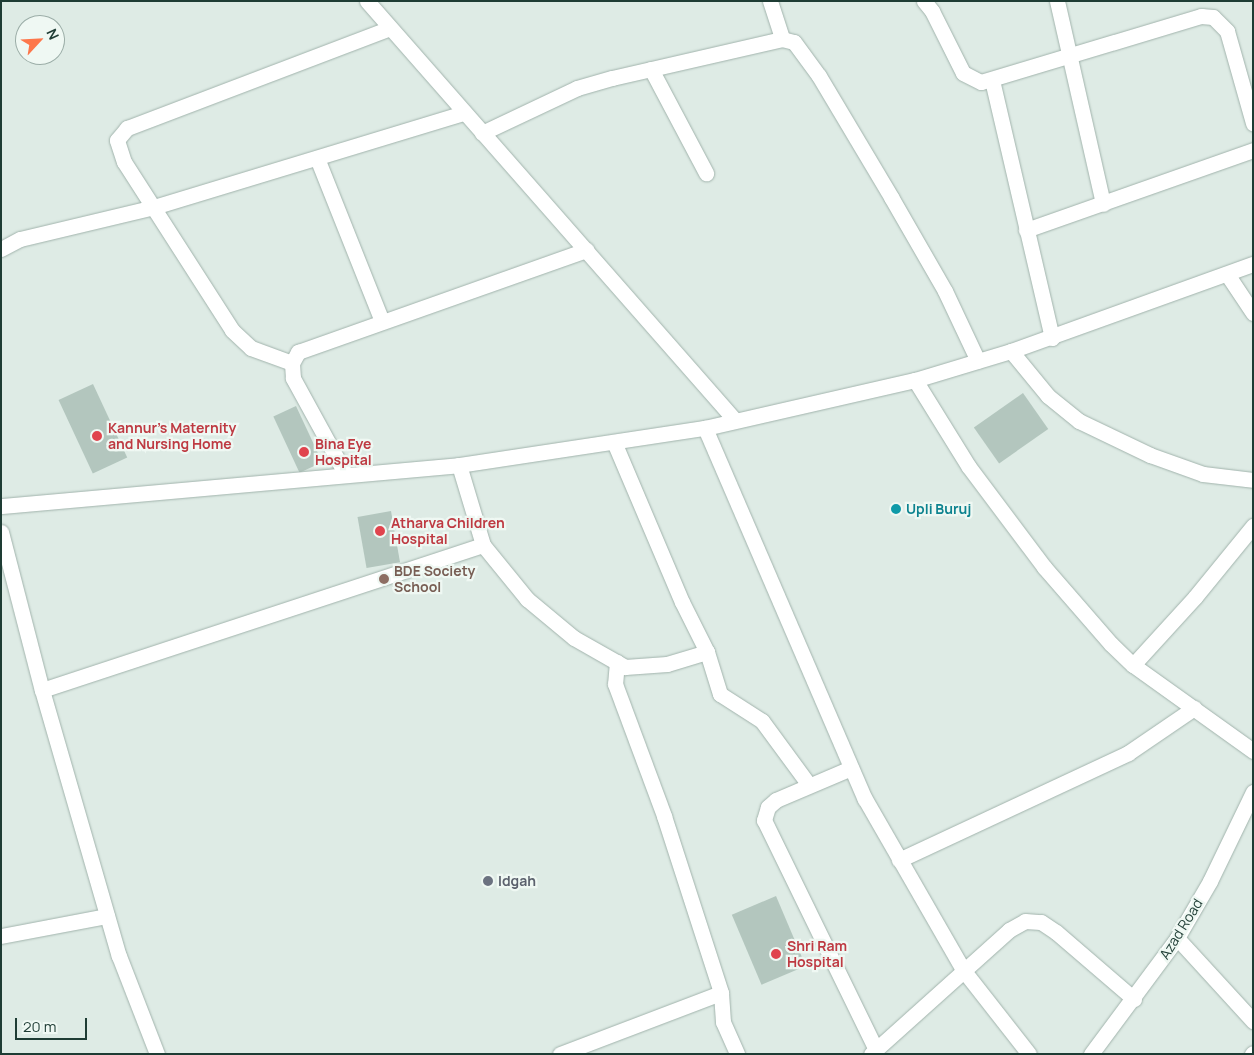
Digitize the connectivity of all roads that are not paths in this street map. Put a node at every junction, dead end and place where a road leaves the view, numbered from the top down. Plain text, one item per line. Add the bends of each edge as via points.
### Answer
1 (367, 1) edge
2 (770, 1) edge
3 (924, 1) edge
4 (1057, 1) edge
5 (390, 28) junction
6 (782, 39) junction
7 (1070, 56) junction
8 (650, 69) junction
9 (992, 80) junction
10 (464, 113) junction
11 (1253, 123) edge
12 (482, 133) junction
13 (1253, 150) edge
14 (317, 158) junction
15 (706, 173) dead end
16 (1103, 204) junction
17 (154, 207) junction
18 (1026, 230) junction
19 (1, 249) edge
20 (586, 250) junction
21 (1253, 264) edge
22 (1228, 274) junction
23 (1253, 313) edge
24 (382, 321) junction
25 (1052, 338) junction
26 (1011, 351) junction
27 (978, 361) junction
28 (292, 362) junction
29 (915, 380) junction
30 (734, 419) junction
31 (705, 428) junction
32 (614, 442) junction
33 (459, 465) junction
34 (346, 475) junction
35 (1253, 480) edge
36 (1, 506) edge
37 (1253, 526) edge
38 (1, 532) edge
39 (483, 545) junction
40 (707, 652) junction
41 (617, 662) junction
42 (1133, 665) junction
43 (42, 690) junction
44 (1194, 708) junction
45 (1253, 752) edge
46 (852, 768) junction
47 (809, 785) junction
48 (1253, 792) edge
49 (899, 860) junction
50 (107, 916) junction
51 (1, 936) edge
52 (1177, 938) junction
53 (964, 972) junction
54 (721, 993) junction
55 (1134, 998) junction
56 (1253, 1021) edge
57 (873, 1052) edge
58 (157, 1054) edge
59 (560, 1054) edge
60 (737, 1054) edge
61 (1029, 1054) edge
62 (1091, 1054) edge

1 - 5 street
2 - 6 street
3 - 9 street via 963,72 972,80
4 - 7 street
5 - 10 street
5 - 17 street via 127,128 116,140 124,162
6 - 8 street
6 - 27 street via 794,42 803,52 849,124 944,291
7 - 9 street
7 - 11 street via 1201,16 1213,16 1227,31
7 - 16 street
8 - 12 street via 577,88
8 - 15 street
9 - 18 street
10 - 12 street
10 - 14 street
12 - 20 street
13 - 16 street
14 - 17 street
14 - 24 street
16 - 18 street
17 - 19 street via 20,239
17 - 28 street via 232,330 251,348
18 - 25 street
20 - 24 street
20 - 30 street
21 - 22 street
22 - 23 street
22 - 25 street
24 - 28 street via 298,352
25 - 26 street
26 - 27 street
26 - 35 street via 1048,396 1079,421 1150,455 1203,474
27 - 29 street
28 - 34 street via 293,378
29 - 30 street
29 - 42 street via 969,466 1044,568
30 - 31 street
31 - 32 street
31 - 46 street
32 - 33 street
32 - 40 street via 682,602
33 - 34 street
33 - 39 street
34 - 36 street
37 - 42 street
38 - 43 street
39 - 41 street via 527,599 574,638
39 - 43 street
40 - 41 street via 667,664 625,667
40 - 47 street via 720,694 762,721
41 - 54 street via 615,684 664,816
42 - 44 street
43 - 50 street
44 - 45 street
44 - 49 street via 1128,753
46 - 47 street
46 - 49 street via 865,799
47 - 57 street via 776,800 768,807 764,820
48 - 52 street, Azad Road via 1210,881
49 - 53 street
50 - 51 street
50 - 58 street
52 - 55 street, Azad Road
52 - 56 street
53 - 55 street via 1009,930 1024,921 1041,922
53 - 57 street
53 - 61 street
54 - 59 street
54 - 60 street via 723,1022
55 - 62 street, Azad Road

